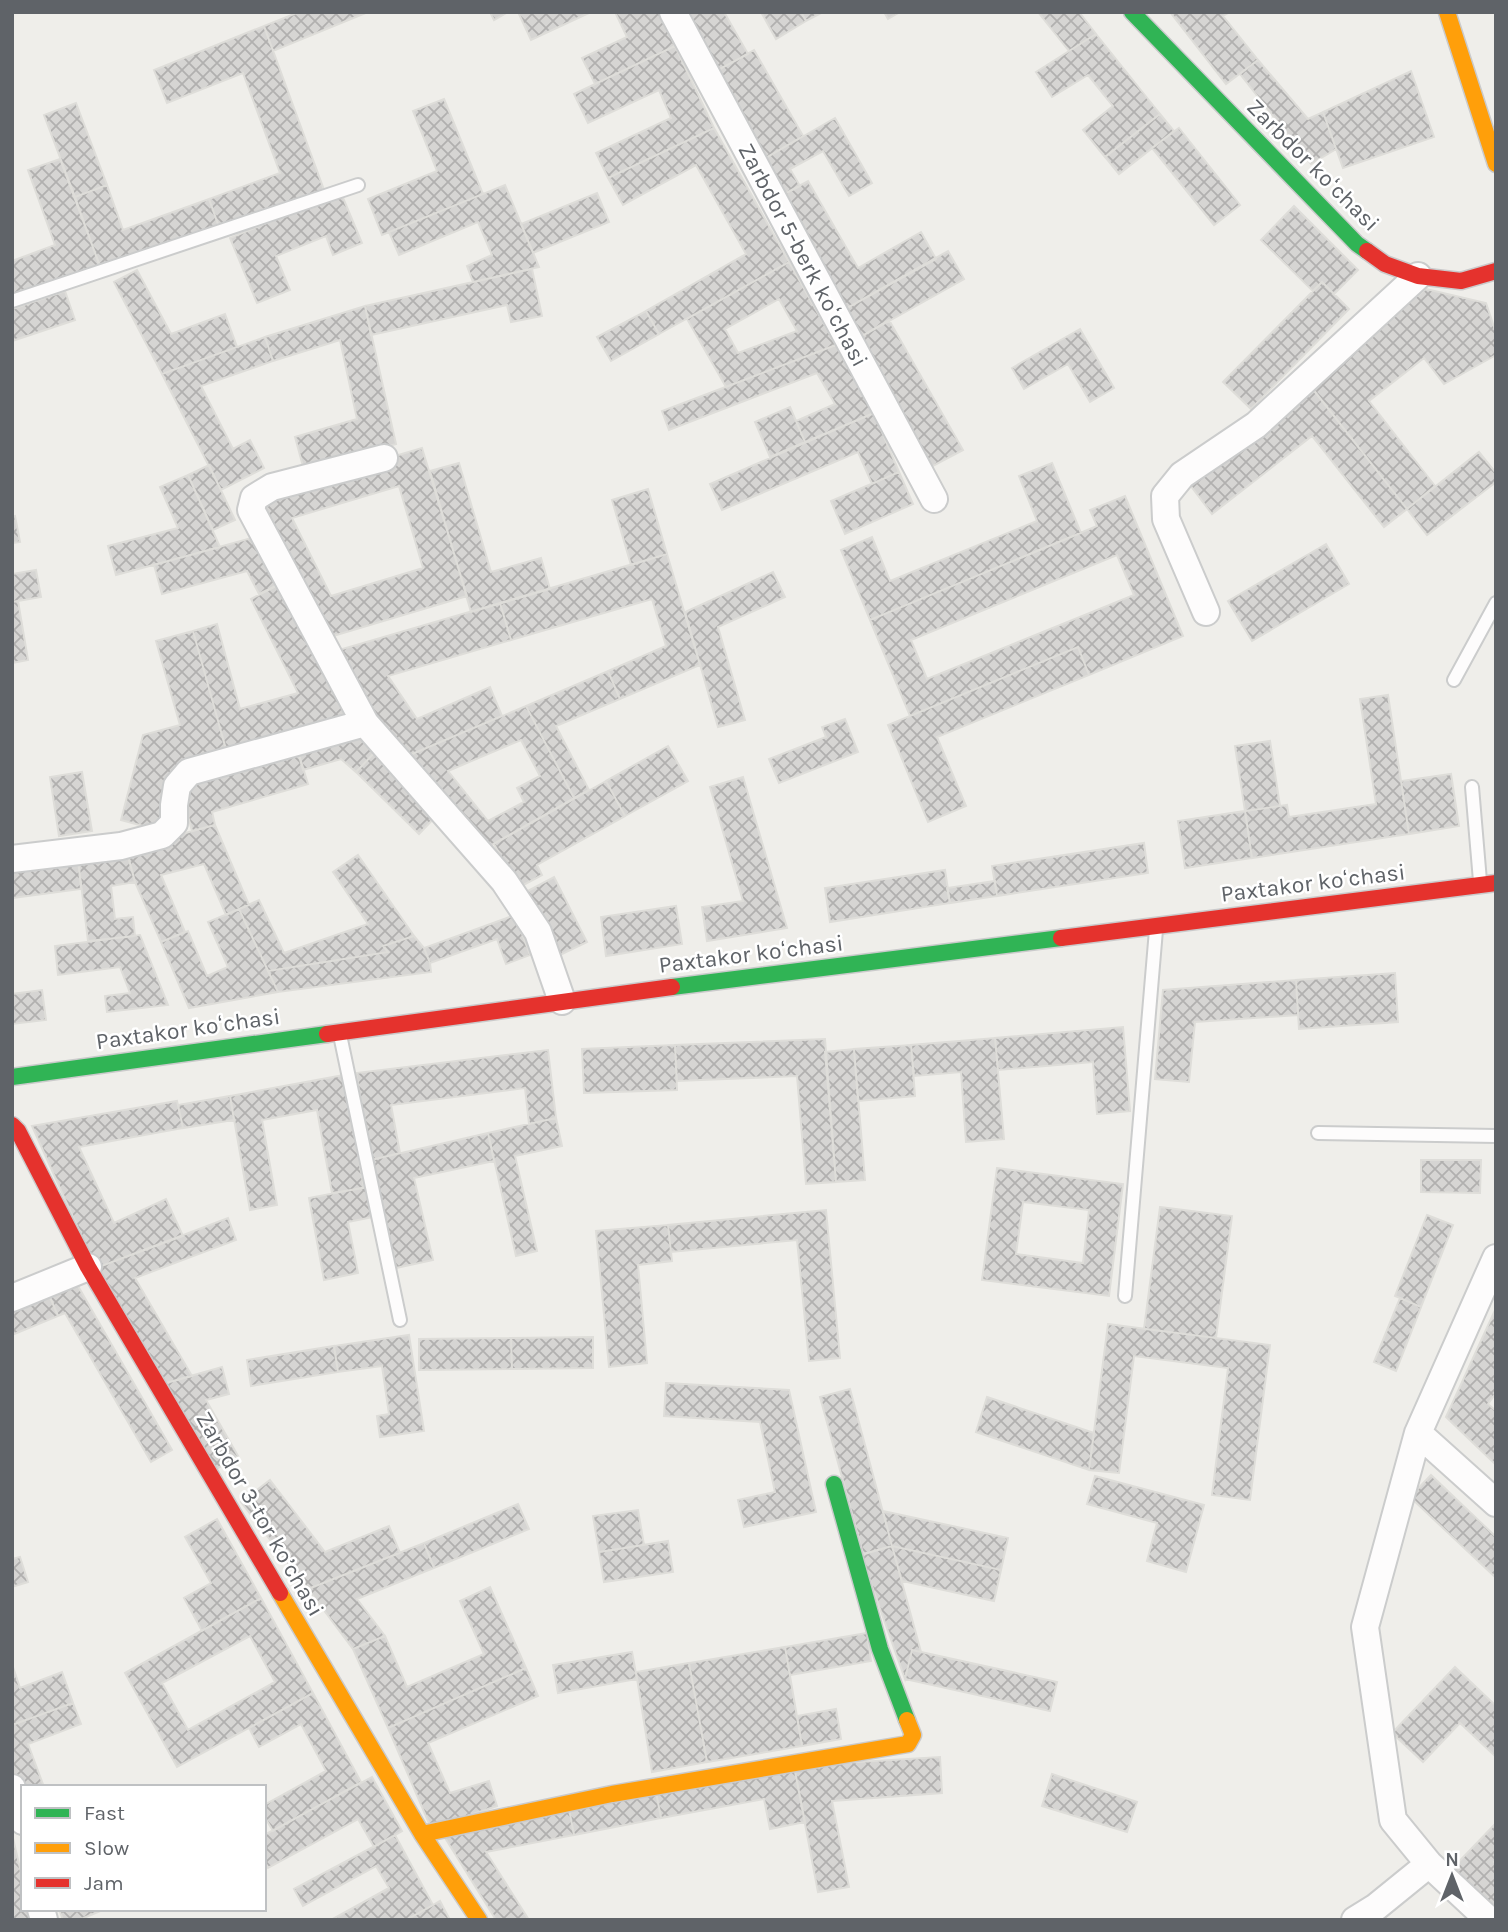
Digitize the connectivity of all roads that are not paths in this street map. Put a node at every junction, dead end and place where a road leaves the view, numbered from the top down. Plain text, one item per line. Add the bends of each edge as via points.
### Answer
1 (673, 12) edge
2 (1132, 12) edge
3 (1447, 12) edge
4 (1496, 164) edge
5 (358, 185) dead end
6 (1496, 271) edge
7 (1418, 276) junction
8 (12, 302) edge
9 (384, 458) dead end
10 (934, 499) dead end
11 (1496, 603) edge
12 (1206, 612) dead end
13 (1454, 680) dead end
14 (365, 723) junction
15 (1472, 787) dead end
16 (12, 859) edge
17 (1488, 884) edge
18 (1157, 926) junction
19 (562, 1001) junction
20 (339, 1031) junction
21 (12, 1077) edge
22 (12, 1125) edge
23 (1318, 1133) dead end
24 (1496, 1136) edge
25 (1496, 1258) edge
26 (88, 1267) junction
27 (1125, 1296) dead end
28 (12, 1298) edge
29 (400, 1320) dead end
30 (1418, 1433) junction
31 (834, 1484) dead end
32 (1496, 1503) edge
33 (12, 1788) edge
34 (21, 1815) edge
35 (422, 1835) junction
36 (1429, 1864) junction
37 (1371, 1916) edge
38 (479, 1920) edge
39 (1489, 1920) edge

1 - 10 street, Zarbdor 5-berk koʻchasi
2 - 7 street, Zarbdor koʻchasi via 1357,244 1385,264
3 - 4 street
5 - 8 lane
6 - 7 street, Zarbdor koʻchasi via 1461,281
7 - 12 street via 1256,425 1182,475 1165,496 1166,519
9 - 14 street via 272,487 254,498 251,510
11 - 13 lane
14 - 16 street via 189,772 177,786 174,823 162,835 121,846
14 - 19 street via 504,881 538,932
15 - 17 lane
17 - 18 street, Paxtakor koʻchasi
18 - 19 street, Paxtakor koʻchasi
18 - 27 lane
19 - 20 street, Paxtakor koʻchasi
20 - 21 street, Paxtakor koʻchasi
20 - 29 lane
22 - 26 street, Zarbdor 3-tor koʼchasi
23 - 24 lane
25 - 30 street
26 - 28 street
26 - 35 street, Zarbdor 3-tor koʼchasi
30 - 32 street
30 - 36 street via 1366,1627 1393,1820
31 - 35 street via 880,1649 912,1735 908,1744 611,1794
33 - 34 street
35 - 38 street, Zarbdor 3-tor koʼchasi
36 - 37 street
36 - 39 street

